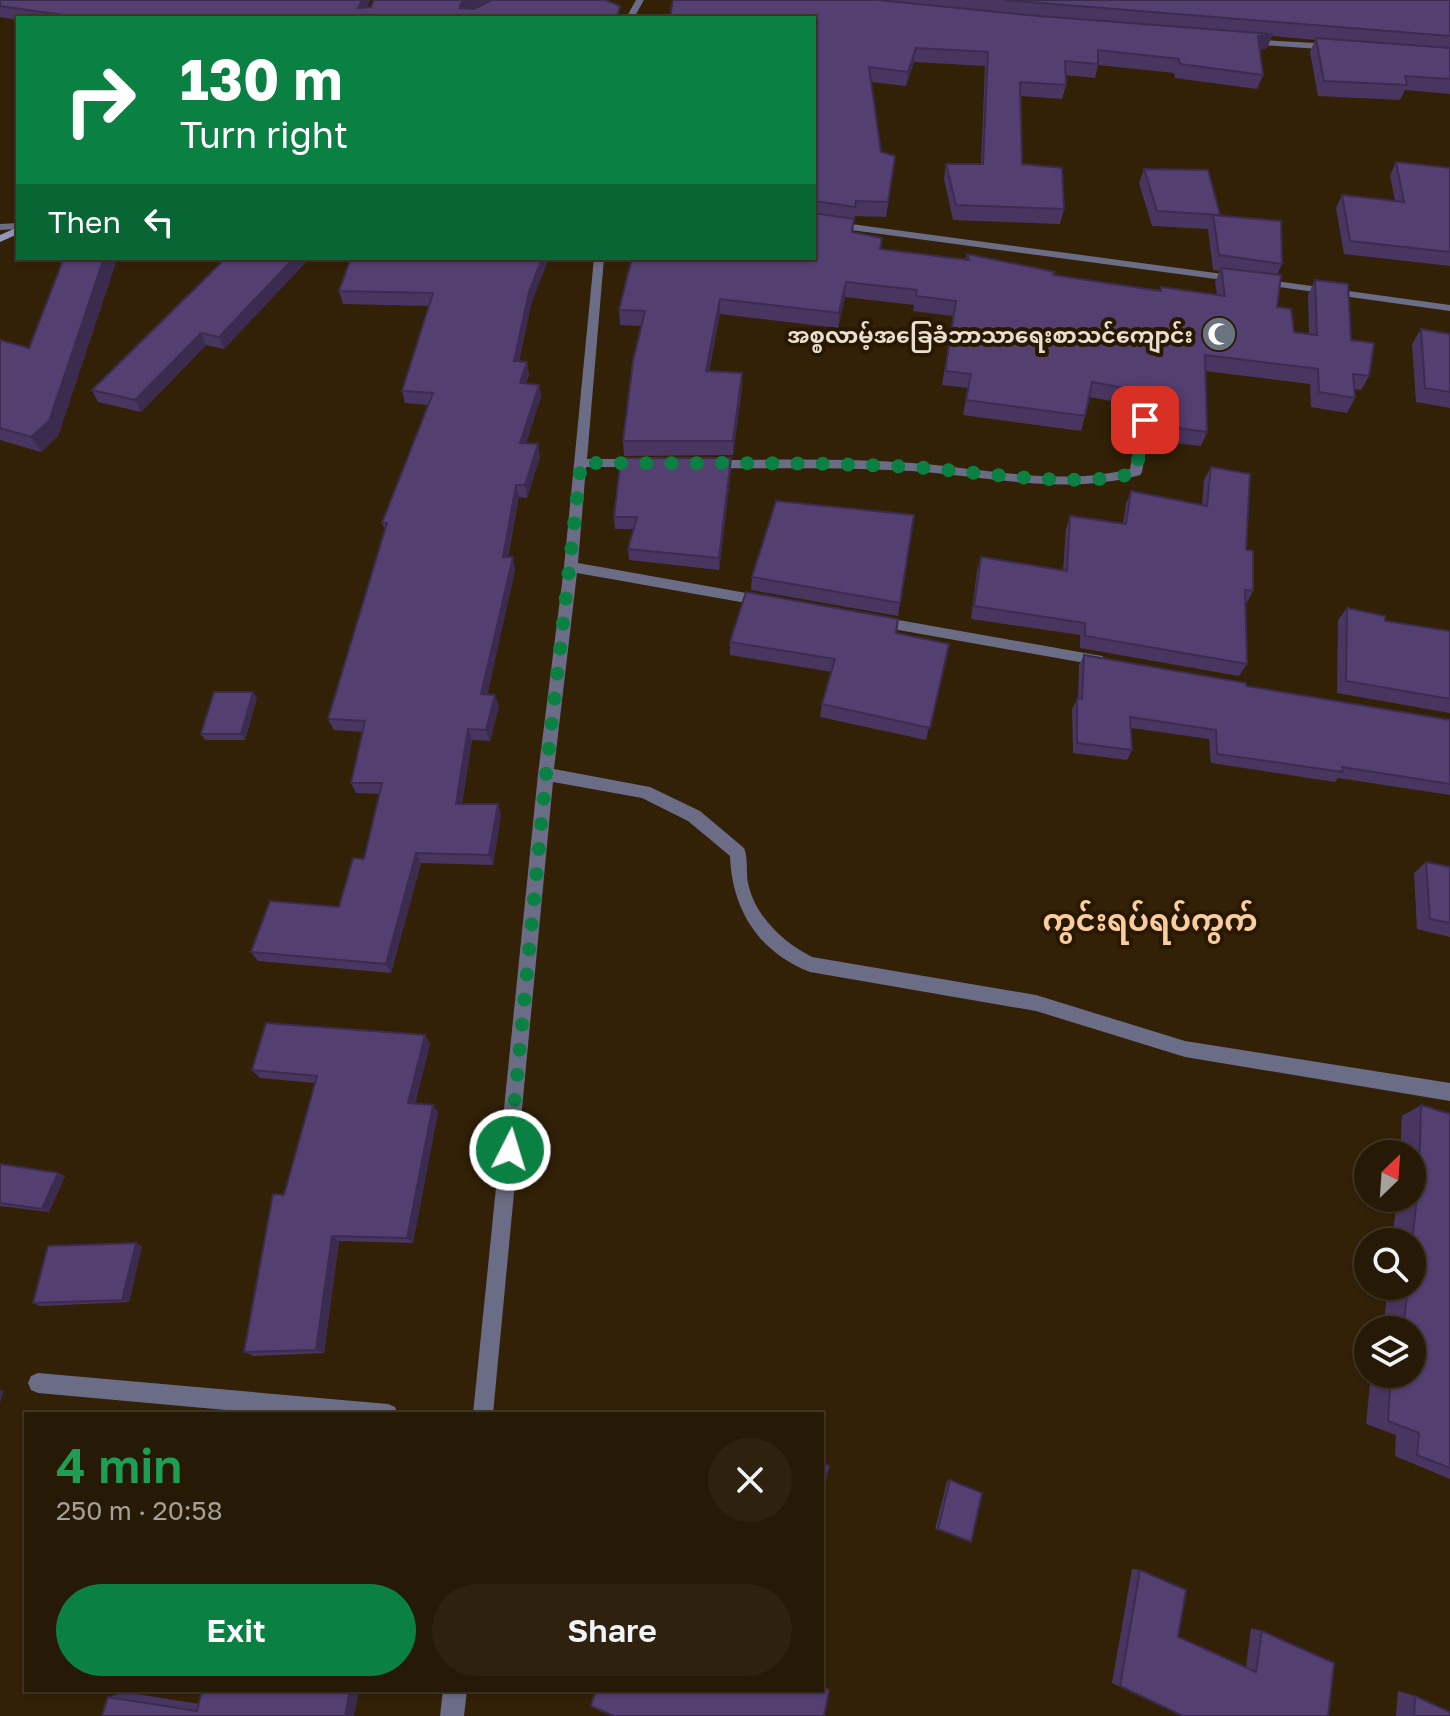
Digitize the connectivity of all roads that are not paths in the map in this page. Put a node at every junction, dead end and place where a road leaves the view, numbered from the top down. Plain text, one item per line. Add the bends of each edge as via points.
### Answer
1 (1229, 39) edge
2 (1340, 48) edge
3 (816, 222) edge
4 (599, 260) edge
5 (1450, 308) edge
6 (1145, 420) dead end
7 (581, 463) junction
8 (659, 464) edge
9 (690, 464) edge
10 (571, 567) junction
11 (775, 603) edge
12 (853, 617) edge
13 (1120, 664) edge
14 (546, 774) junction
15 (1450, 1092) edge
16 (38, 1383) dead end
17 (365, 1412) edge
18 (483, 1412) edge
19 (455, 1692) edge
20 (452, 1716) edge

1 - 2 street
3 - 5 street
4 - 7 street
6 - 9 street via 1136,472 1118,479 909,467
7 - 8 street
7 - 10 street
10 - 11 street
10 - 14 street
12 - 13 street
14 - 15 street via 645,792 694,816 738,853 740,885 757,923 791,956 810,964 1036,1003 1185,1049
14 - 18 street
16 - 17 street
19 - 20 street

